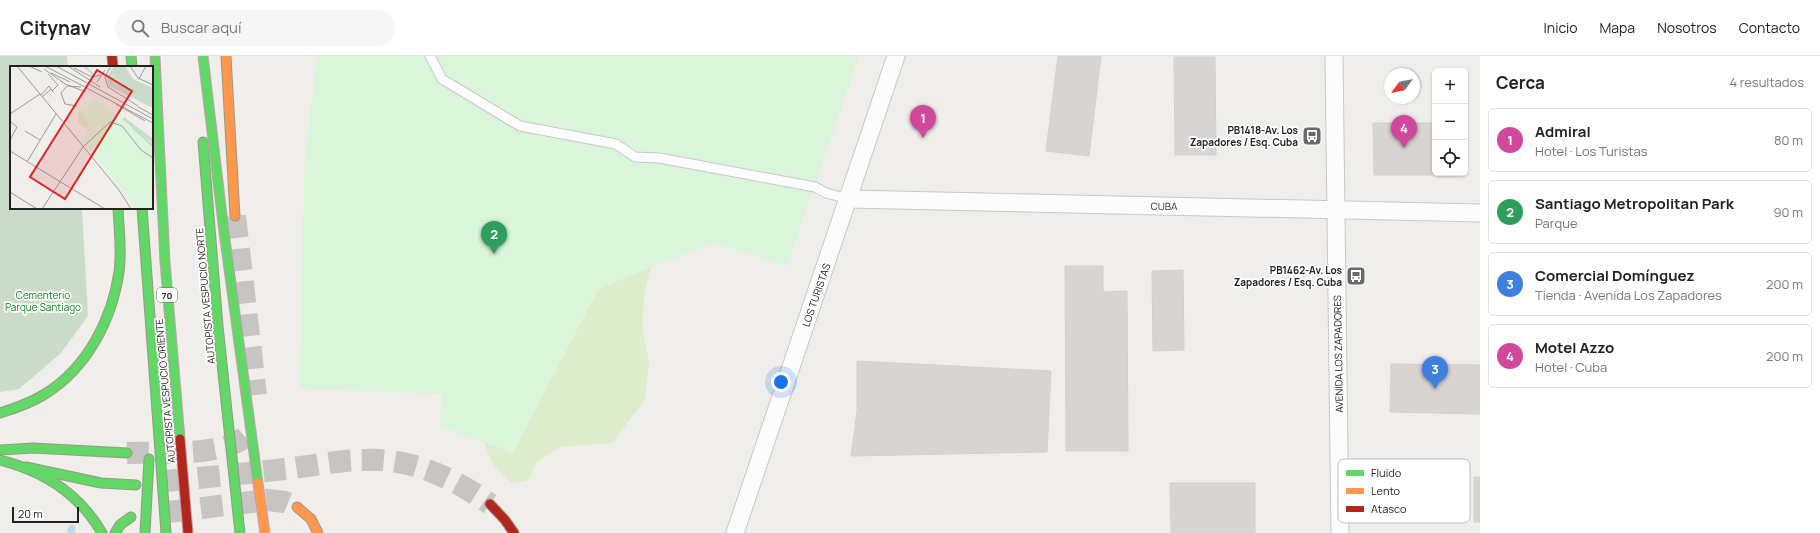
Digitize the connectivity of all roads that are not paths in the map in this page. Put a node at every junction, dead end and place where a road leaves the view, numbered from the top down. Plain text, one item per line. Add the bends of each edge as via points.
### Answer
1 (112, 56) edge
2 (131, 56) edge
3 (155, 56) edge
4 (197, 56) edge
5 (203, 56) edge
6 (226, 56) edge
7 (430, 56) edge
8 (896, 56) edge
9 (1334, 56) edge
10 (113, 66) edge
11 (132, 66) edge
12 (849, 199) junction
13 (118, 209) edge
14 (142, 209) edge
15 (1336, 210) junction
16 (1480, 213) edge
17 (235, 216) tunnel mouth
18 (155, 388) junction
19 (0, 412) edge
20 (0, 450) edge
21 (127, 453) tunnel mouth
22 (1339, 459) edge
23 (0, 460) edge
24 (26, 467) junction
25 (136, 484) dead end
26 (490, 504) tunnel mouth
27 (297, 507) tunnel mouth
28 (131, 517) dead end
29 (1340, 523) edge
30 (102, 533) edge
31 (115, 533) edge
32 (145, 533) edge
33 (166, 533) edge
34 (188, 533) edge
35 (240, 533) edge
36 (265, 533) edge
37 (318, 533) edge
38 (514, 533) edge
39 (735, 533) edge
40 (1340, 533) edge

1 - 10 main road
2 - 11 main road
3 - 34 main road, AUTOPISTA VESPUCIO ORIENTE / 70, bridge via 164,262
4 - 35 main road, AUTOPISTA VESPUCIO NORTE via 218,326
5 - 36 main road, bridge
6 - 17 main road
7 - 12 lane via 442,79 520,126 616,144 635,157 659,158 815,187
8 - 12 street, LOS TURISTAS
9 - 15 street, AVENIDA LOS ZAPADORES
12 - 15 street, CUBA
12 - 39 street, LOS TURISTAS
13 - 19 main road via 120,260 117,284 107,319 96,342 82,362 56,386 23,405
14 - 18 main road, 70
15 - 16 street, CUBA
15 - 22 street, AVENIDA LOS ZAPADORES
18 - 32 main road
18 - 33 main road, 70
20 - 21 main road via 33,448
23 - 24 main road
24 - 25 main road via 101,483
24 - 30 main road via 69,492 91,514
26 - 38 main road
27 - 37 main road via 311,519
28 - 31 main road via 120,524
29 - 40 street, AVENIDA LOS ZAPADORES

